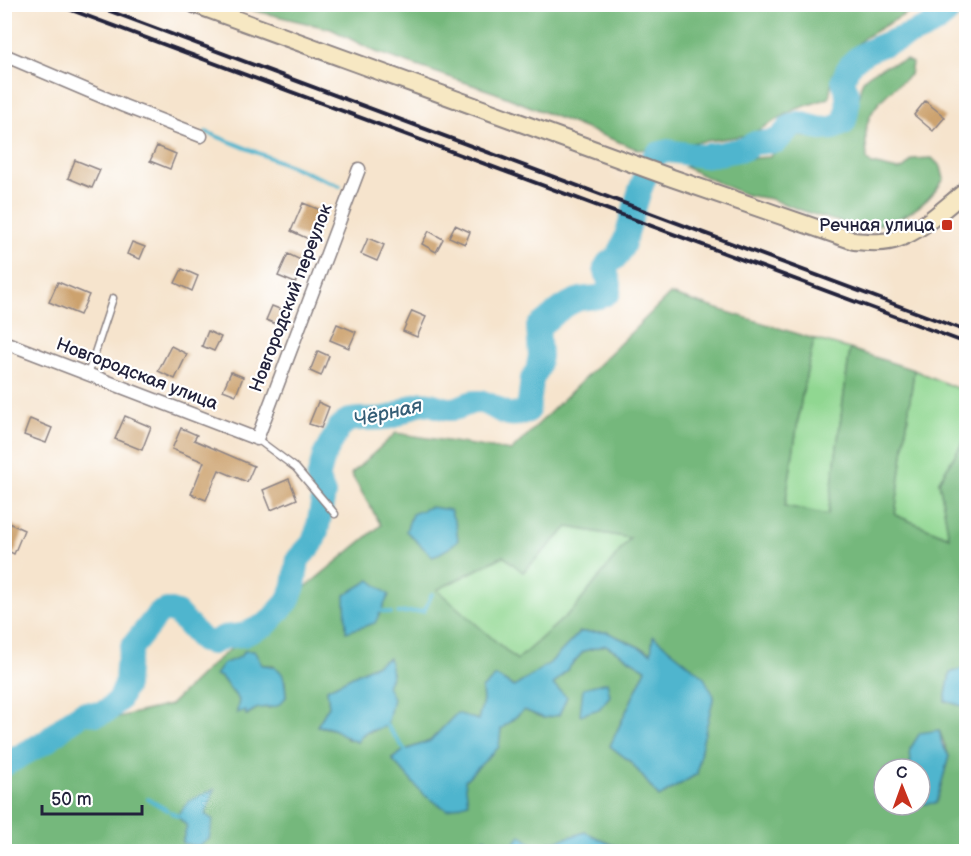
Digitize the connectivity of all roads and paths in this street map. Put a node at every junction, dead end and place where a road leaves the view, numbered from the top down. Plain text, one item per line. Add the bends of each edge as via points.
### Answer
1 (194, 4) edge
2 (4, 55) edge
3 (201, 140) dead end
4 (359, 169) dead end
5 (966, 190) edge
6 (113, 298) dead end
7 (4, 342) edge
8 (88, 374) junction
9 (257, 439) junction
10 (335, 514) dead end

1 - 5 street via 854,241 896,240
2 - 3 street
4 - 9 street, Новгородский переулок
6 - 8 lane
7 - 8 street, Новгородская улица
8 - 9 street, Новгородская улица
9 - 10 lane via 296,468

